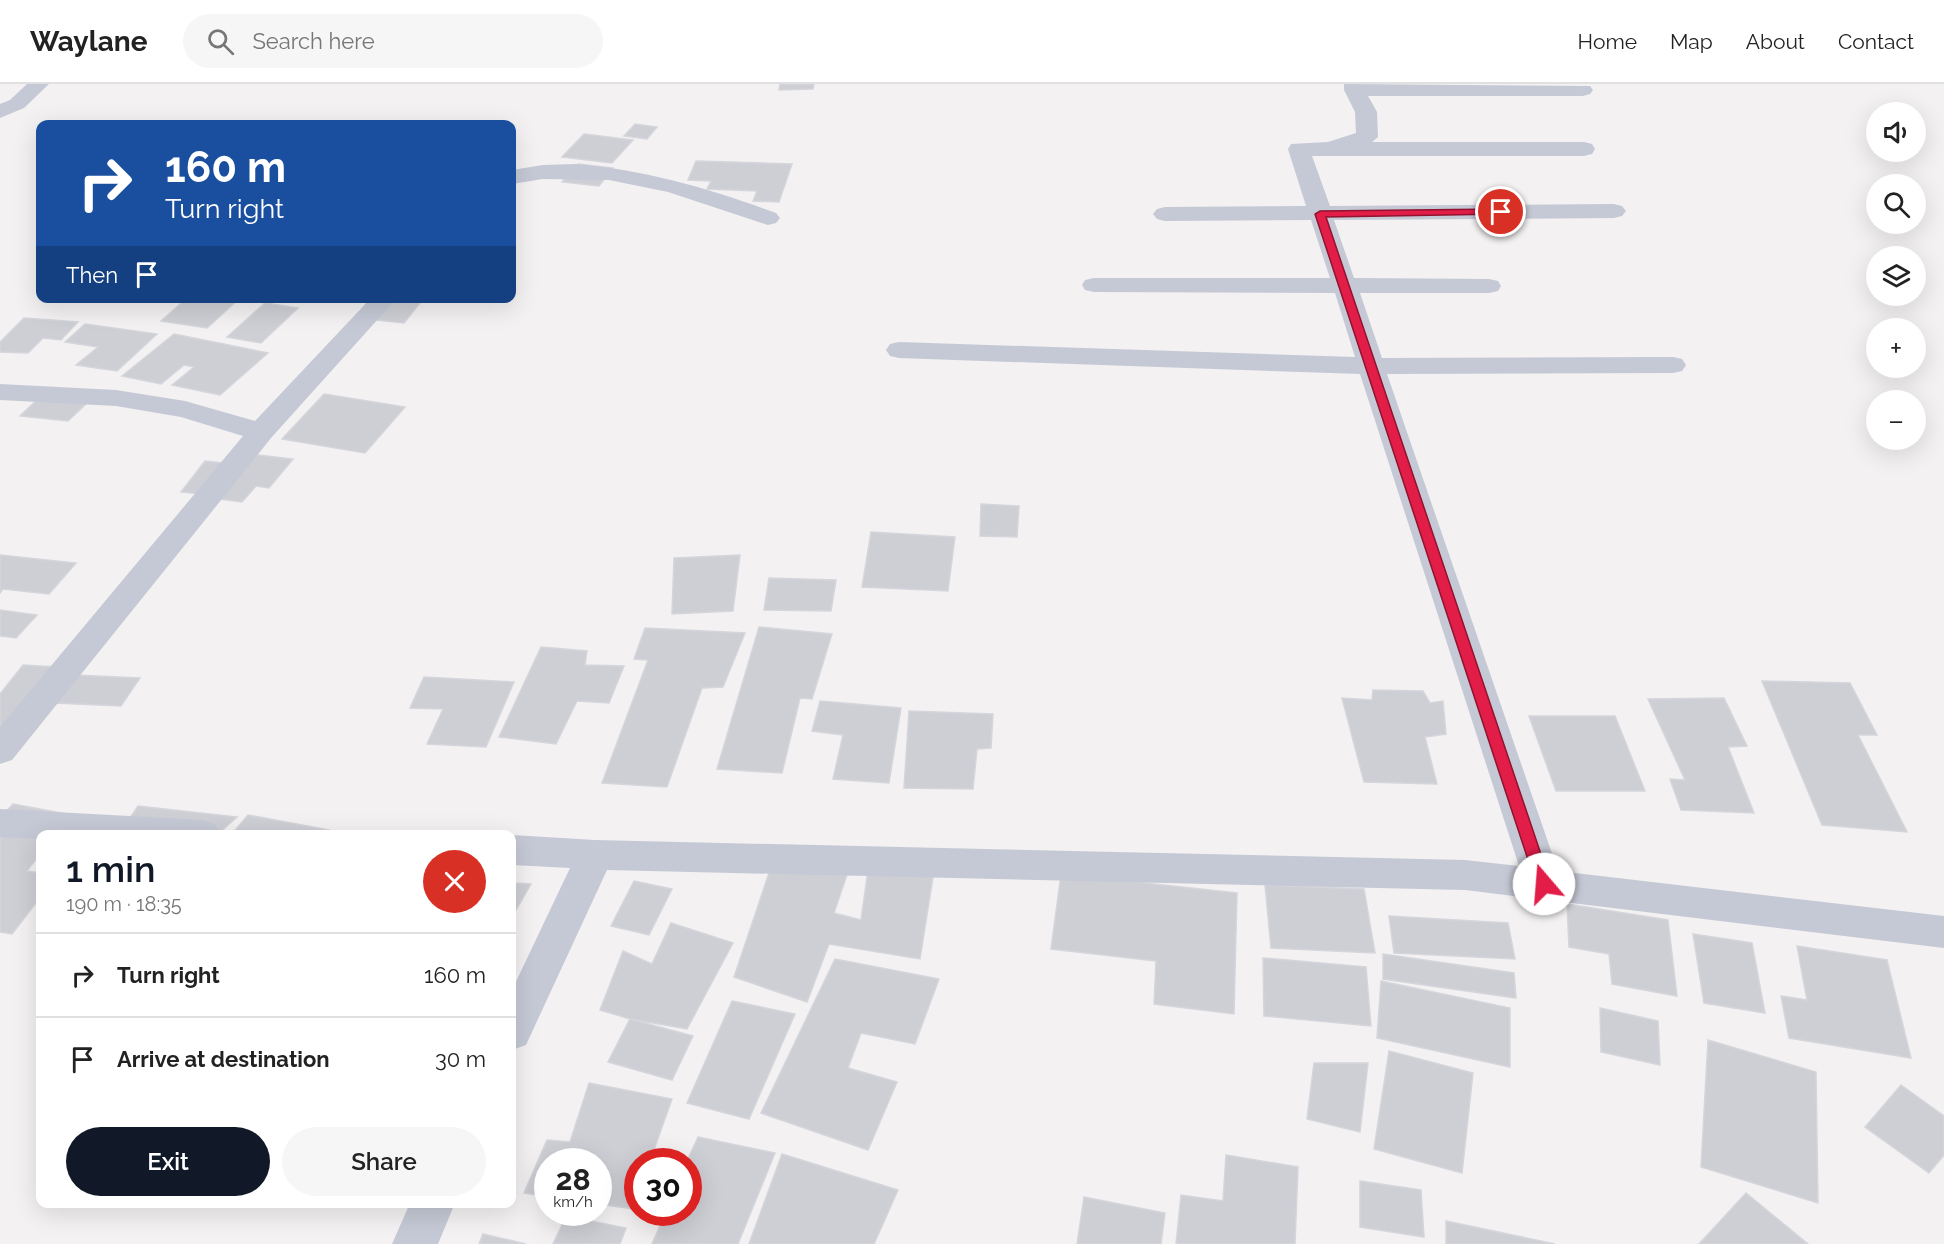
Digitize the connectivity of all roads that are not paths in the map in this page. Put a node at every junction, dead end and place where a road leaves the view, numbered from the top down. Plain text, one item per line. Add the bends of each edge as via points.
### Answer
1 (39, 84) edge
2 (1354, 87) edge
3 (1583, 90) dead end
4 (0, 112) edge
5 (1584, 148) dead end
6 (1329, 149) junction
7 (516, 176) edge
8 (1614, 211) dead end
9 (1165, 214) dead end
10 (1320, 214) junction
11 (768, 218) dead end
12 (1094, 285) dead end
13 (1489, 286) dead end
14 (1344, 287) junction
15 (380, 303) edge
16 (898, 350) dead end
17 (1673, 365) dead end
18 (1372, 366) junction
19 (0, 392) edge
20 (261, 432) junction
21 (0, 751) edge
22 (0, 824) edge
23 (121, 830) edge
24 (516, 850) edge
25 (595, 855) junction
26 (1544, 884) junction
27 (1944, 932) edge
28 (516, 1023) edge
29 (431, 1208) edge
30 (415, 1244) edge

1 - 4 street via 17,104
2 - 3 street
2 - 6 street via 1366,112 1367,137
5 - 6 street
6 - 10 street via 1299,149
7 - 11 street via 569,172 637,179 710,196
8 - 10 street
9 - 10 street
10 - 14 street
12 - 14 street
13 - 14 street
14 - 18 street
15 - 20 street
16 - 18 street
17 - 18 street
18 - 26 street
19 - 20 street via 116,398 185,409
20 - 21 street
22 - 23 street
24 - 25 street
25 - 26 street via 1465,875
25 - 28 street
26 - 27 street
29 - 30 street

